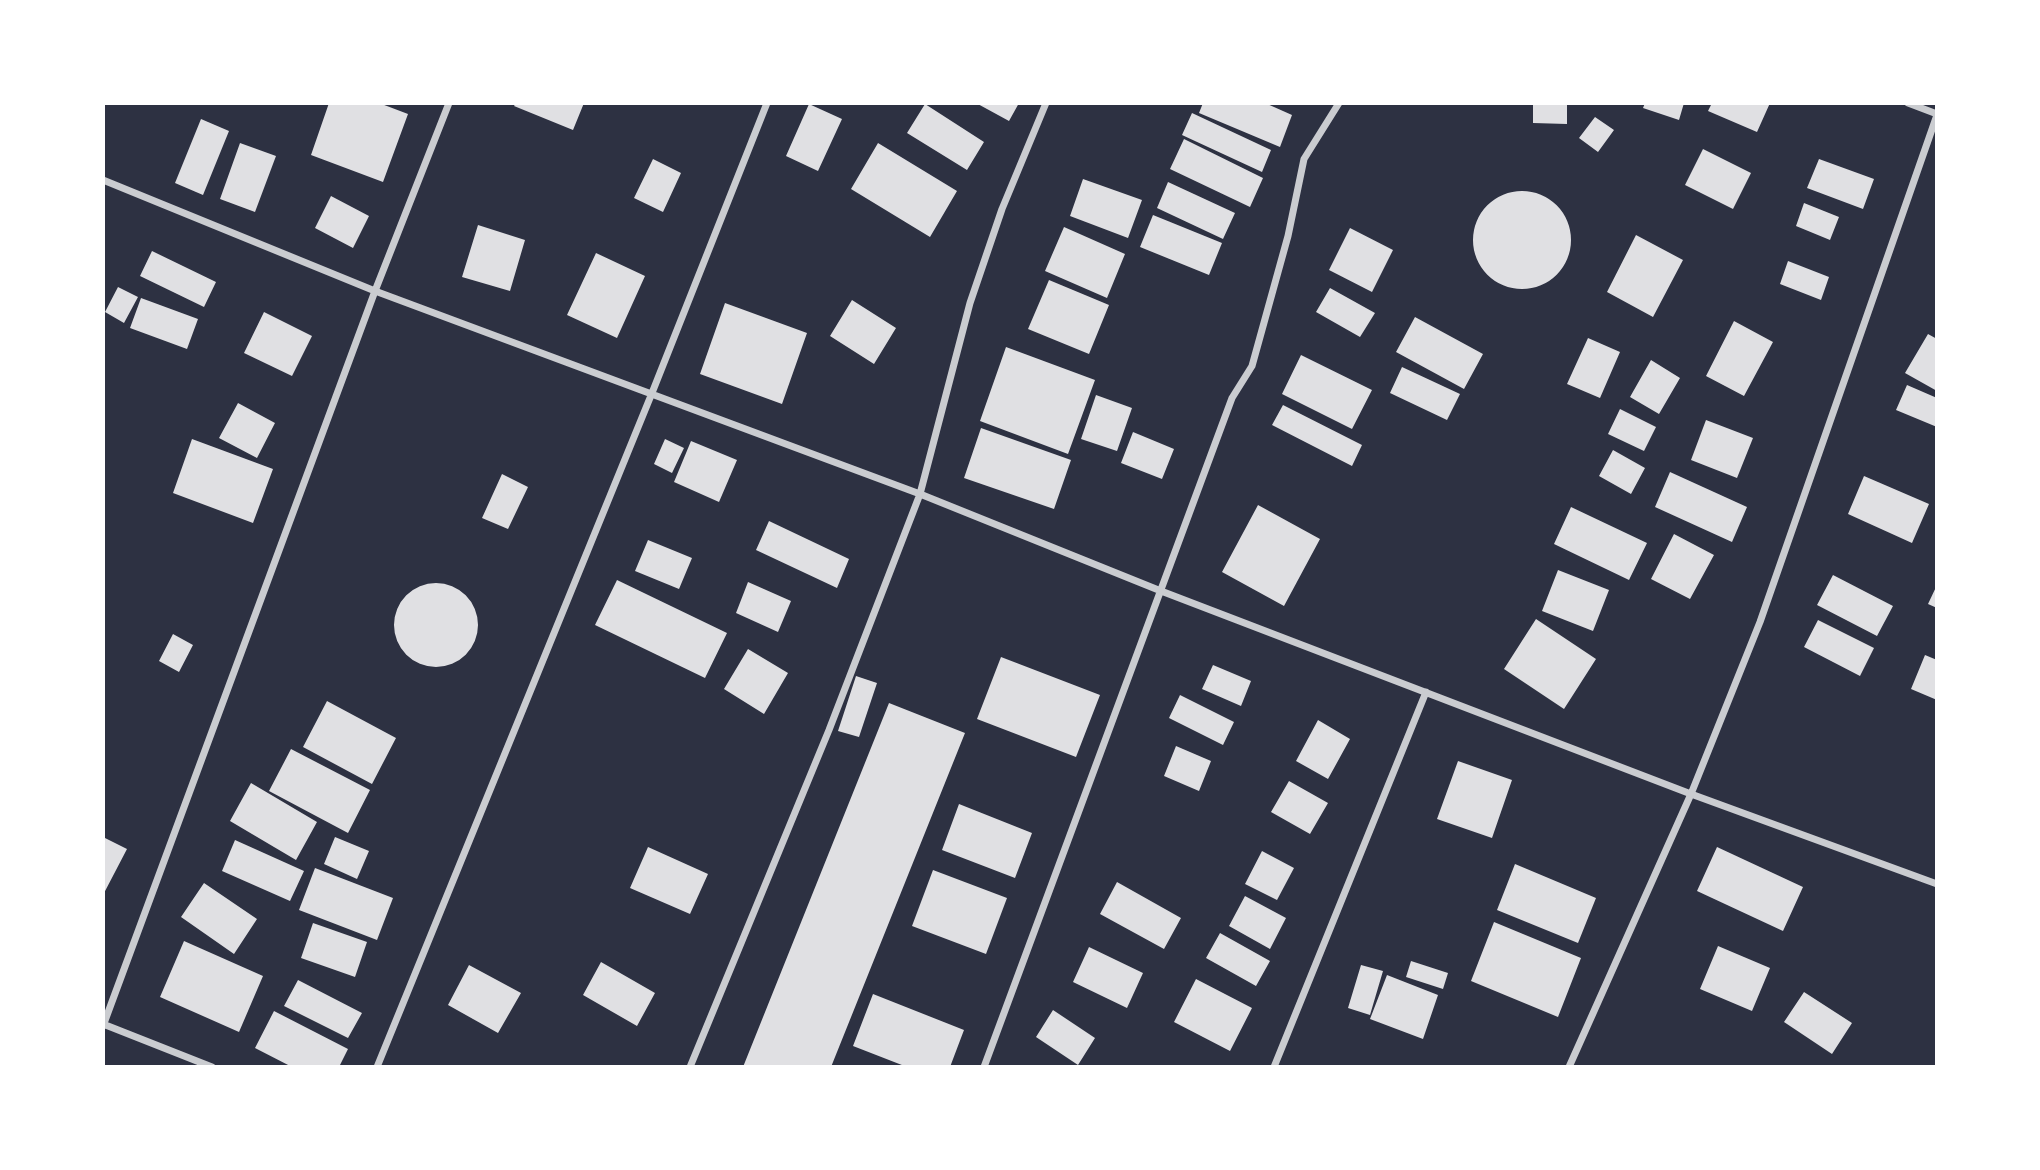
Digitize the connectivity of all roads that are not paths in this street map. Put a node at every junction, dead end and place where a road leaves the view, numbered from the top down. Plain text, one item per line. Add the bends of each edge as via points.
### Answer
1 (449, 103) edge
2 (767, 103) edge
3 (1046, 103) edge
4 (1339, 103) edge
5 (1908, 103) edge
6 (1937, 115) edge
7 (104, 183) edge
8 (374, 291) junction
9 (652, 393) junction
10 (920, 494) junction
11 (1161, 591) junction
12 (1426, 692) junction
13 (1691, 794) junction
14 (1937, 884) edge
15 (104, 1025) edge
16 (212, 1067) edge
17 (377, 1067) edge
18 (690, 1067) edge
19 (984, 1067) edge
20 (1274, 1067) edge
21 (1569, 1067) edge

1 - 8 street
2 - 9 street
3 - 10 street via 970,303
4 - 11 street via 1304,159 1252,366 1232,398
5 - 6 street
6 - 13 street via 1760,622
7 - 8 street
8 - 9 street
8 - 15 street
9 - 10 street
9 - 17 street
10 - 11 street
10 - 18 street
11 - 12 street
11 - 19 street
12 - 13 street
12 - 20 street
13 - 14 street
13 - 21 street
15 - 16 street

